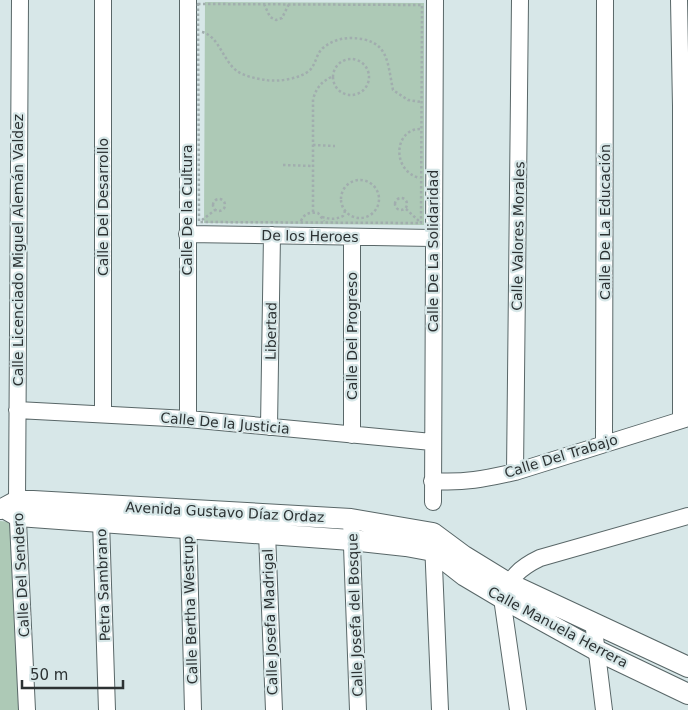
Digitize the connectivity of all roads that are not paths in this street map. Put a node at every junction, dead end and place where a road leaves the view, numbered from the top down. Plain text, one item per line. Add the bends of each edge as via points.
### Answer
1 (20, 0) edge
2 (103, 0) edge
3 (188, 0) edge
4 (435, 0) edge
5 (520, 0) edge
6 (606, 0) edge
7 (679, 0) edge
8 (187, 234) junction
9 (272, 235) junction
10 (352, 237) junction
11 (433, 238) junction
12 (17, 410) junction
13 (103, 414) junction
14 (188, 419) junction
15 (685, 419) edge
16 (270, 427) junction
17 (352, 435) junction
18 (432, 442) junction
19 (604, 443) junction
20 (516, 472) junction
21 (432, 481) junction
22 (432, 502) dead end
23 (10, 508) edge
24 (688, 516) edge
25 (188, 519) junction
26 (352, 519) junction
27 (101, 521) junction
28 (267, 533) junction
29 (351, 540) junction
30 (433, 542) junction
31 (505, 590) junction
32 (593, 621) junction
33 (596, 650) junction
34 (688, 667) edge
35 (688, 694) edge
36 (27, 710) edge
37 (107, 710) edge
38 (193, 710) edge
39 (274, 710) edge
40 (358, 710) edge
41 (440, 710) edge
42 (518, 710) edge
43 (604, 710) edge

1 - 12 street, Calle Licenciado Miguel Alemán Valdez
2 - 13 street, Calle Del Desarrollo
3 - 8 street, Calle De la Cultura
4 - 11 street, Calle De La Solidaridad
5 - 20 street, Calle Valores Morales
6 - 19 street, Calle De La Educación
7 - 15 street
8 - 9 street, De los Heroes
8 - 14 street, Calle De la Cultura
9 - 10 street, De los Heroes
9 - 16 street, Libertad
10 - 11 street, De los Heroes
10 - 17 street, Calle Del Progreso
11 - 18 street, Calle De La Solidaridad
12 - 13 street, Calle De la Justicia
12 - 23 street, Calle Licenciado Miguel Alemán Valdez
13 - 14 street, Calle De la Justicia
14 - 16 street, Calle De la Justicia
15 - 19 street, Calle Del Trabajo
16 - 17 street, Calle De la Justicia
17 - 18 street, Calle De la Justicia
18 - 21 street, Calle De La Solidaridad
19 - 20 street, Calle Del Trabajo
20 - 21 street, Calle Del Trabajo via 458,483
21 - 22 street, Calle De La Solidaridad
23 - 25 street, Avenida Gustavo Díaz Ordaz
23 - 27 street, Avenida Gustavo Díaz Ordaz
23 - 36 street, Calle Del Sendero
24 - 31 street via 540,558 518,571
25 - 26 street, Avenida Gustavo Díaz Ordaz
25 - 27 street, Avenida Gustavo Díaz Ordaz
25 - 28 street, Avenida Gustavo Díaz Ordaz
25 - 38 street, Calle Bertha Westrup
26 - 29 street, Calle Josefa del Bosque
26 - 30 street, Avenida Gustavo Díaz Ordaz
27 - 37 street, Petra Sambrano
28 - 29 street, Avenida Gustavo Díaz Ordaz
28 - 39 street, Calle Josefa Madrigal
29 - 30 street, Avenida Gustavo Díaz Ordaz via 406,546
29 - 40 street, Calle Josefa del Bosque
30 - 31 street, Calle Manuela Herrera via 464,556
30 - 41 street
31 - 32 street, Calle Manuela Herrera
31 - 33 street, Calle Manuela Herrera
31 - 42 street
32 - 33 street
32 - 34 street, Calle Manuela Herrera
33 - 35 street, Calle Manuela Herrera
33 - 43 street

